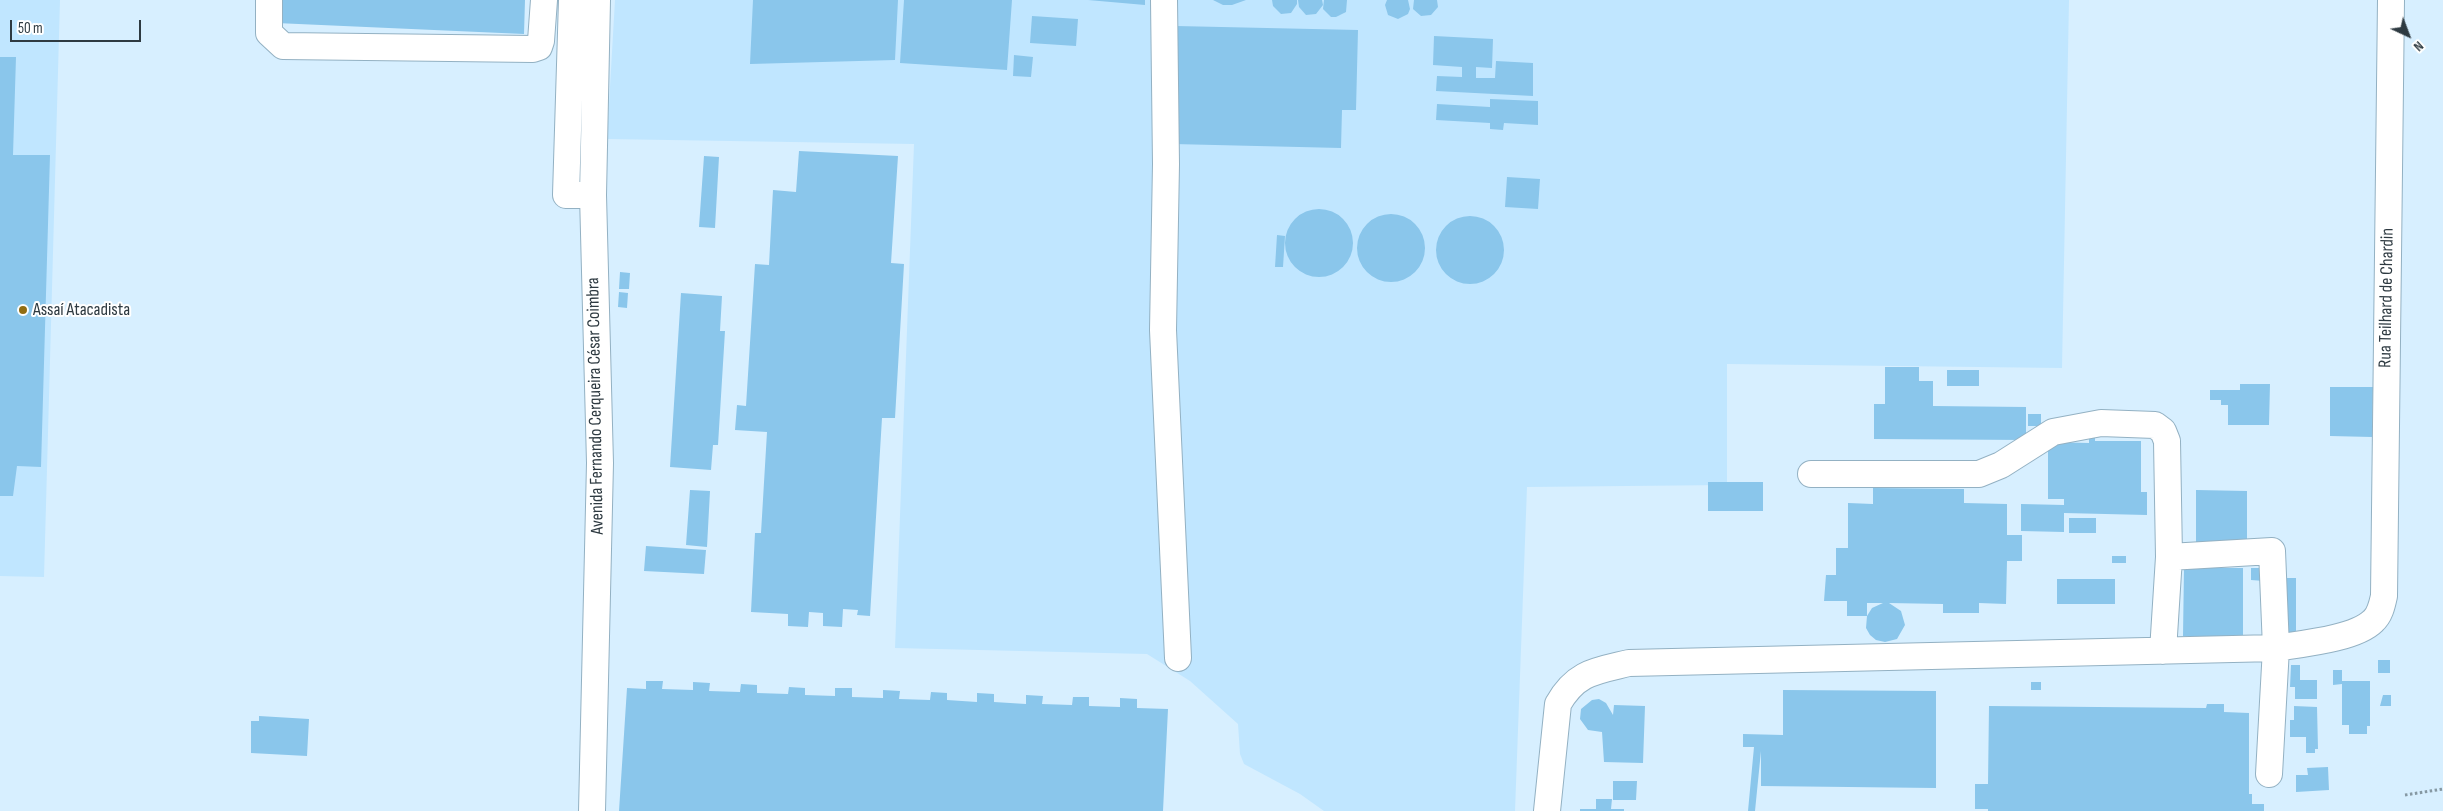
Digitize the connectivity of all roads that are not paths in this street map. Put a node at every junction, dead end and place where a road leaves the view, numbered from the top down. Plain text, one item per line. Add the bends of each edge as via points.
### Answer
1 (269, 0) edge
2 (544, 0) edge
3 (572, 0) edge
4 (597, 0) edge
5 (1164, 0) edge
6 (2390, 0) edge
7 (593, 195) junction
8 (1811, 474) dead end
9 (2169, 557) junction
10 (2276, 648) junction
11 (2163, 651) junction
12 (1178, 658) dead end
13 (2269, 774) dead end
14 (592, 811) edge
15 (1547, 811) edge

1 - 2 street via 269,33 283,46 533,49 541,41
3 - 7 street via 566,195
4 - 7 street, Avenida Fernando Cerqueira César Coimbra
5 - 12 street via 1163,330
6 - 10 street, Rua Teilhard de Chardin via 2384,596 2373,622 2319,641
7 - 14 street, Avenida Fernando Cerqueira César Coimbra via 600,463
8 - 9 street via 1979,474 2001,466 2053,432 2102,423 2155,425 2163,431 2167,441
9 - 10 street via 2272,551
9 - 11 street
10 - 11 street
10 - 13 street
11 - 15 street via 1629,662 1585,674 1566,689 1558,704

